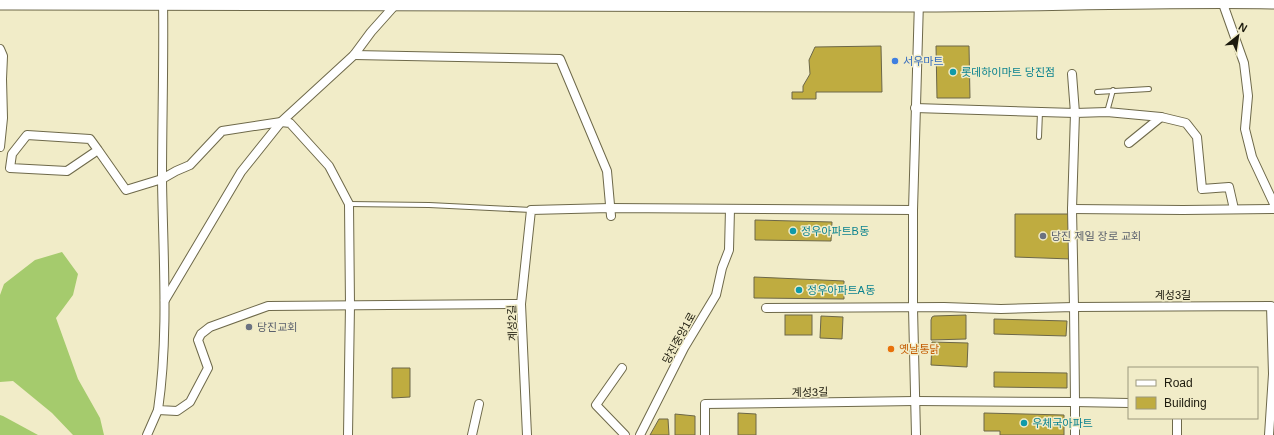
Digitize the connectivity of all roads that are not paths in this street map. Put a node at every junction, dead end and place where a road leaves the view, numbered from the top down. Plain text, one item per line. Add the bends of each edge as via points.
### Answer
1 (163, 1) edge
2 (1222, 1) edge
3 (1274, 2) edge
4 (0, 3) edge
5 (919, 3) edge
6 (396, 4) junction
7 (0, 50) edge
8 (354, 55) junction
9 (1072, 74) dead end
10 (1149, 89) dead end
11 (1113, 90) junction
12 (1097, 92) dead end
13 (915, 108) junction
14 (1040, 111) junction
15 (1107, 112) junction
16 (1075, 113) junction
17 (1161, 117) junction
18 (281, 122) junction
19 (1039, 137) dead end
20 (1129, 143) dead end
21 (0, 147) edge
22 (98, 150) junction
23 (162, 179) junction
24 (349, 204) junction
25 (1274, 204) edge
26 (730, 209) junction
27 (1072, 209) junction
28 (1234, 209) junction
29 (1274, 209) edge
30 (531, 210) junction
31 (913, 210) junction
32 (611, 212) junction
33 (164, 301) junction
34 (521, 304) junction
35 (350, 305) junction
36 (1074, 307) junction
37 (766, 308) dead end
38 (913, 308) junction
39 (622, 368) dead end
40 (1273, 374) edge
41 (915, 401) junction
42 (1075, 402) junction
43 (1128, 403) edge
44 (479, 404) dead end
45 (158, 410) junction
46 (1177, 419) edge
47 (147, 435) edge
48 (348, 435) edge
49 (472, 435) edge
50 (527, 435) edge
51 (625, 435) edge
52 (640, 435) edge
53 (705, 435) edge
54 (916, 435) edge
55 (1075, 435) edge
56 (1177, 435) edge
57 (1269, 435) edge

1 - 4 main road
1 - 6 main road
1 - 23 street
2 - 3 main road
2 - 5 main road
2 - 25 street via 1244,63 1248,96 1245,129 1252,157
5 - 6 main road
5 - 13 street
6 - 8 street
7 - 21 street via 3,56 3,118
8 - 18 street
8 - 32 street via 560,59 607,171
9 - 16 street
10 - 11 lane
11 - 12 lane
11 - 15 lane
13 - 14 street
13 - 31 street
14 - 16 street
14 - 19 lane
15 - 16 street
15 - 17 street
16 - 27 street
17 - 20 street
17 - 28 street via 1186,123 1197,137 1202,189 1229,187
18 - 23 street via 222,131 190,165
18 - 24 street via 290,123 329,166
18 - 33 street via 242,172
22 - 22 street via 68,171 10,168 12,154 27,135 90,140
22 - 23 street via 126,190
23 - 33 street
24 - 30 lane
24 - 35 street
26 - 31 street
26 - 32 street
26 - 52 street, 당진중앙1로 via 729,250 716,295 684,348
27 - 28 street
27 - 36 street
28 - 29 street
30 - 32 street
30 - 34 street, 계성2길
31 - 38 street
33 - 45 street via 163,377
34 - 35 street
34 - 50 street, 계성2길
35 - 45 street via 268,306 210,327 198,340 208,368 190,402 177,411
35 - 48 street
36 - 38 street, 계성3길
36 - 40 street, 계성3길 via 1271,306
36 - 42 street
37 - 38 street, 계성3길
38 - 41 street
39 - 51 street via 596,405
40 - 57 street
41 - 42 street, 계성3길
41 - 53 street, 계성3길 via 704,404
41 - 54 street
42 - 43 street, 계성3길
42 - 55 street
44 - 49 street
45 - 47 street
46 - 56 street

